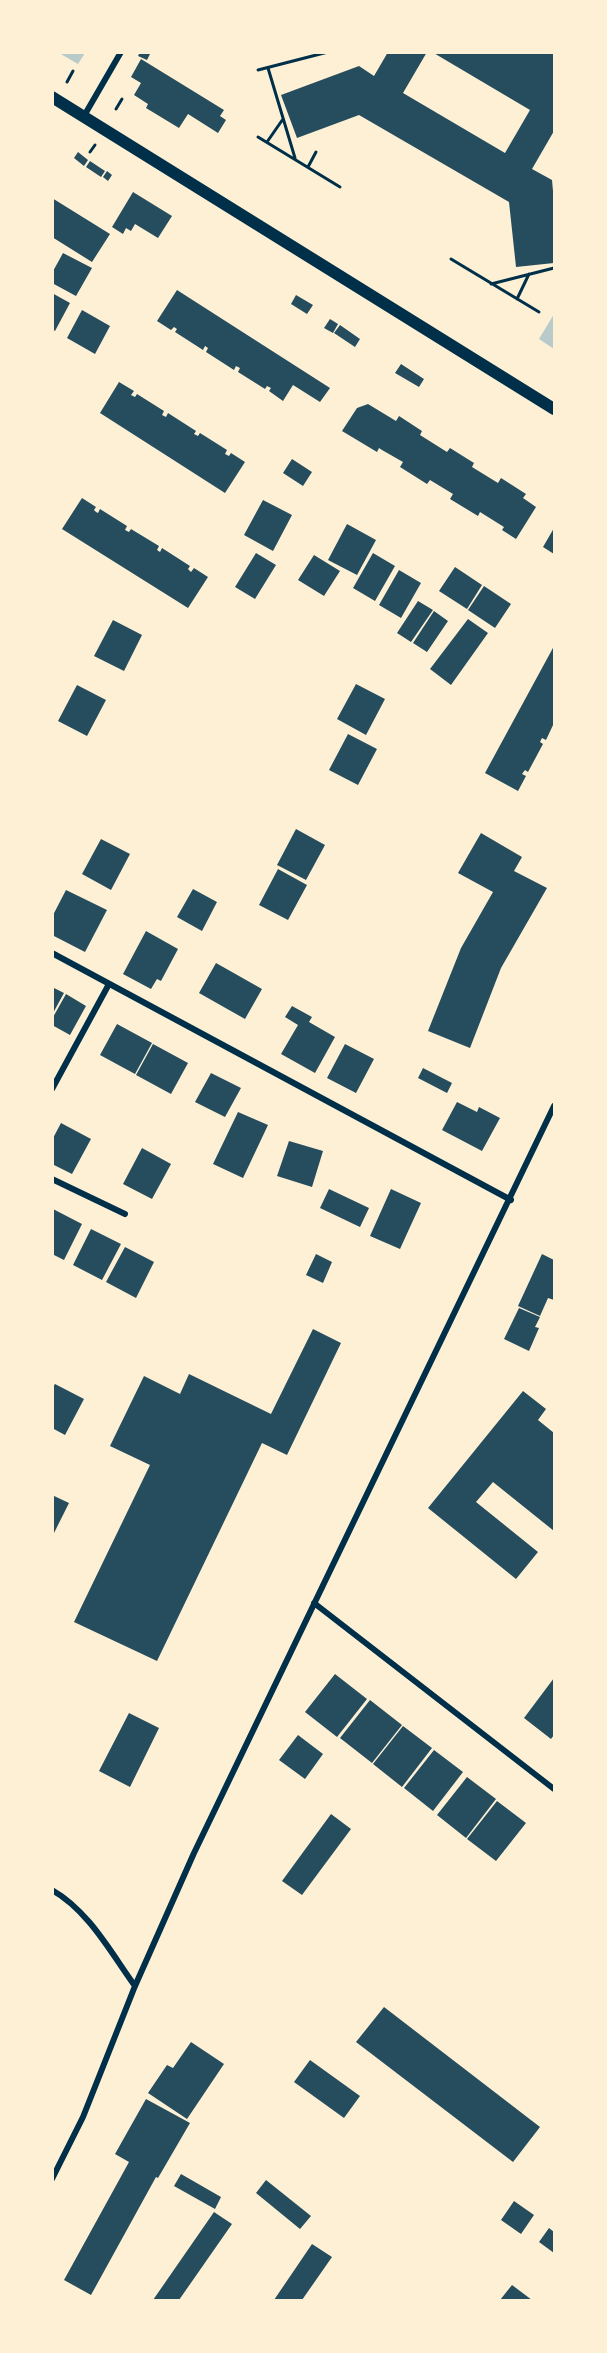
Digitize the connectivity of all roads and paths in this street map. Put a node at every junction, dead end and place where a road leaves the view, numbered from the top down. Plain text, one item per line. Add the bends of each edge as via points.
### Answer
1 (121, 52) edge
2 (328, 52) edge
3 (268, 68) junction
4 (73, 70) dead end
5 (258, 70) dead end
6 (66, 82) dead end
7 (52, 97) edge
8 (122, 99) dead end
9 (116, 109) dead end
10 (84, 116) junction
11 (283, 118) junction
12 (258, 137) dead end
13 (267, 142) junction
14 (95, 145) dead end
15 (90, 152) dead end
16 (316, 152) dead end
17 (295, 159) junction
18 (308, 167) junction
19 (340, 187) dead end
20 (451, 259) dead end
21 (555, 268) edge
22 (529, 274) junction
23 (491, 284) junction
24 (517, 299) junction
25 (539, 312) dead end
26 (555, 409) edge
27 (52, 953) edge
28 (108, 984) junction
29 (52, 1089) edge
30 (555, 1106) edge
31 (52, 1179) edge
32 (511, 1200) junction
33 (125, 1214) dead end
34 (315, 1603) junction
35 (555, 1789) edge
36 (52, 1890) edge
37 (135, 1986) junction
38 (52, 2179) edge

1 - 10 street
2 - 3 path
3 - 5 path
3 - 11 path
4 - 6 path
7 - 10 main road
8 - 9 path
10 - 26 main road
11 - 13 path
11 - 17 path
12 - 13 path
13 - 17 path
14 - 15 path
16 - 18 path
17 - 18 path
18 - 19 path
20 - 23 path
21 - 22 path
22 - 23 path
22 - 24 path
23 - 24 path
24 - 25 path
27 - 28 street
28 - 29 street
28 - 32 street
30 - 32 street
31 - 33 street
32 - 34 street
34 - 35 street
34 - 37 street via 194,1853
36 - 37 street via 64,1896 88,1920
37 - 38 street via 83,2117

